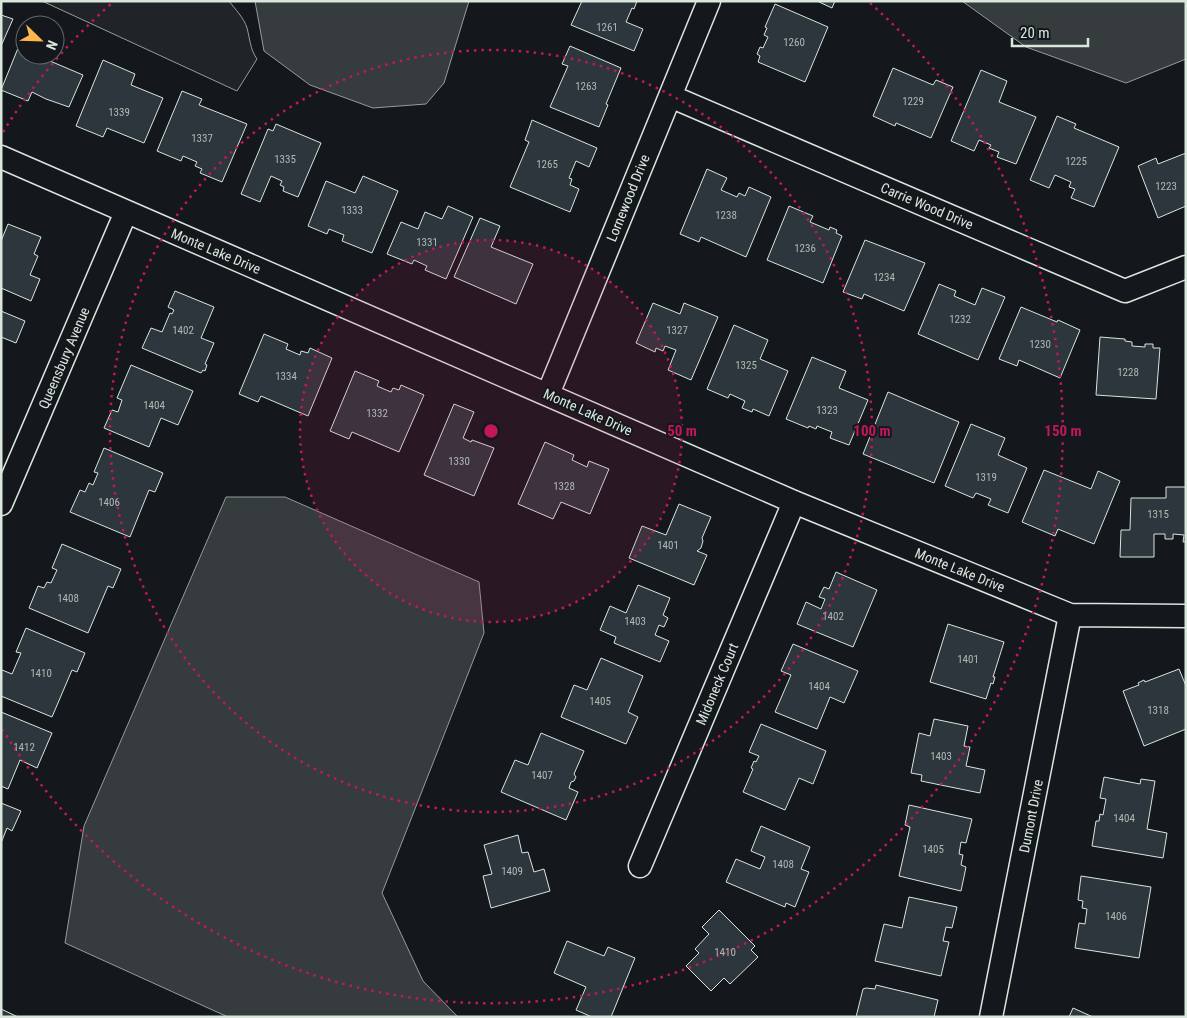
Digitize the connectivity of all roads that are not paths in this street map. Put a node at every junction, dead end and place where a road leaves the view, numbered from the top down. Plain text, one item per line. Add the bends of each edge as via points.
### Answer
1 (709, 1) edge
2 (670, 96) junction
3 (1, 157) edge
4 (126, 212) junction
5 (1186, 267) edge
6 (548, 394) junction
7 (794, 502) junction
8 (1, 504) edge
9 (1070, 615) junction
10 (1186, 616) edge
11 (640, 866) dead end
12 (991, 1017) edge

1 - 2 street, Lornewood Drive
2 - 5 street, Carrie Wood Drive via 1125,291
2 - 6 street, Lornewood Drive
3 - 4 street, Monte Lake Drive
4 - 6 street, Monte Lake Drive
4 - 8 street, Queensbury Avenue
6 - 7 street, Monte Lake Drive
7 - 9 street, Monte Lake Drive
7 - 11 street, Midoneck Court
9 - 10 street, Monte Lake Drive
9 - 12 street, Dumont Drive

